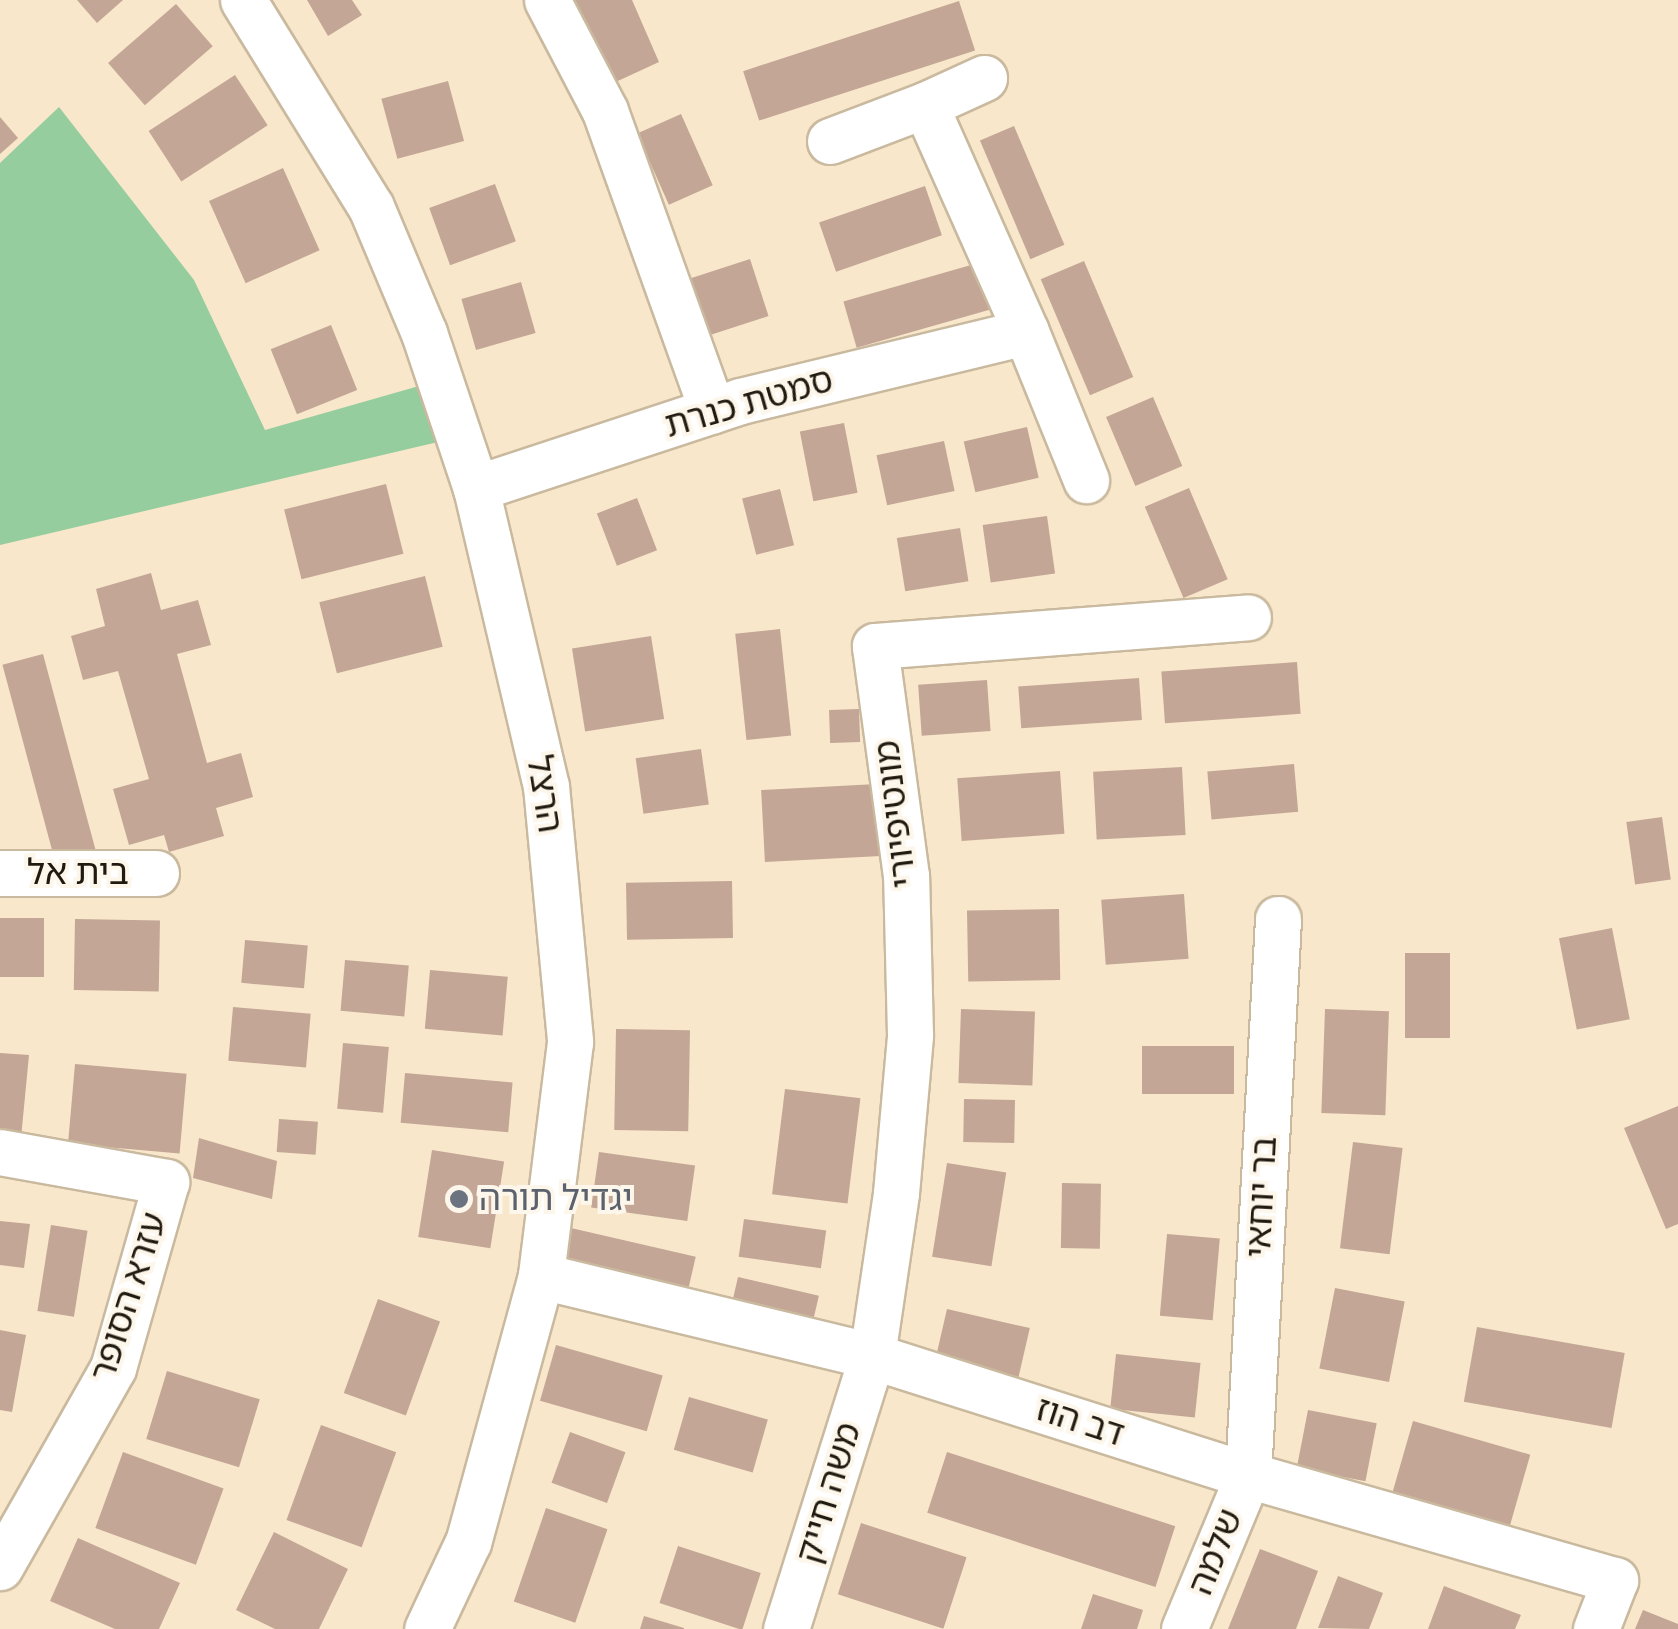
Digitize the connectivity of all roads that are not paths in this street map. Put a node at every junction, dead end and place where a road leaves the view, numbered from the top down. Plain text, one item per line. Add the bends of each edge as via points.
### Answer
1 (243, 0) edge
2 (547, 0) edge
3 (984, 78) dead end
4 (924, 105) junction
5 (830, 141) dead end
6 (1026, 332) junction
7 (712, 410) junction
8 (1086, 480) dead end
9 (476, 488) junction
10 (1248, 617) dead end
11 (0, 873) edge
12 (156, 873) dead end
13 (1278, 919) dead end
14 (0, 1152) edge
15 (541, 1276) junction
16 (872, 1356) junction
17 (1248, 1475) junction
18 (0, 1567) edge
19 (427, 1629) edge
20 (786, 1629) edge
21 (1184, 1629) edge
22 (1596, 1629) edge

1 - 9 street, הרצל via 372,207 424,333
2 - 7 street via 605,111
3 - 4 street
4 - 5 street
4 - 6 street
6 - 7 street, סמטת כנרת
6 - 8 street
7 - 9 street, סמטת כנרת
9 - 15 street, הרצל via 546,786 570,1042
10 - 16 street, מונטיפיורי via 875,646 906,876 910,1034
11 - 12 street, בית אל
13 - 17 street, בר יוחאי
14 - 18 street, עזרא הסופר via 166,1182 113,1368
15 - 16 street, דב הוז
15 - 19 street, הרצל via 468,1542
16 - 17 street, דב הוז
16 - 20 street, משה חייק
17 - 21 street, שלמה
17 - 22 street, דב הוז via 1615,1580

